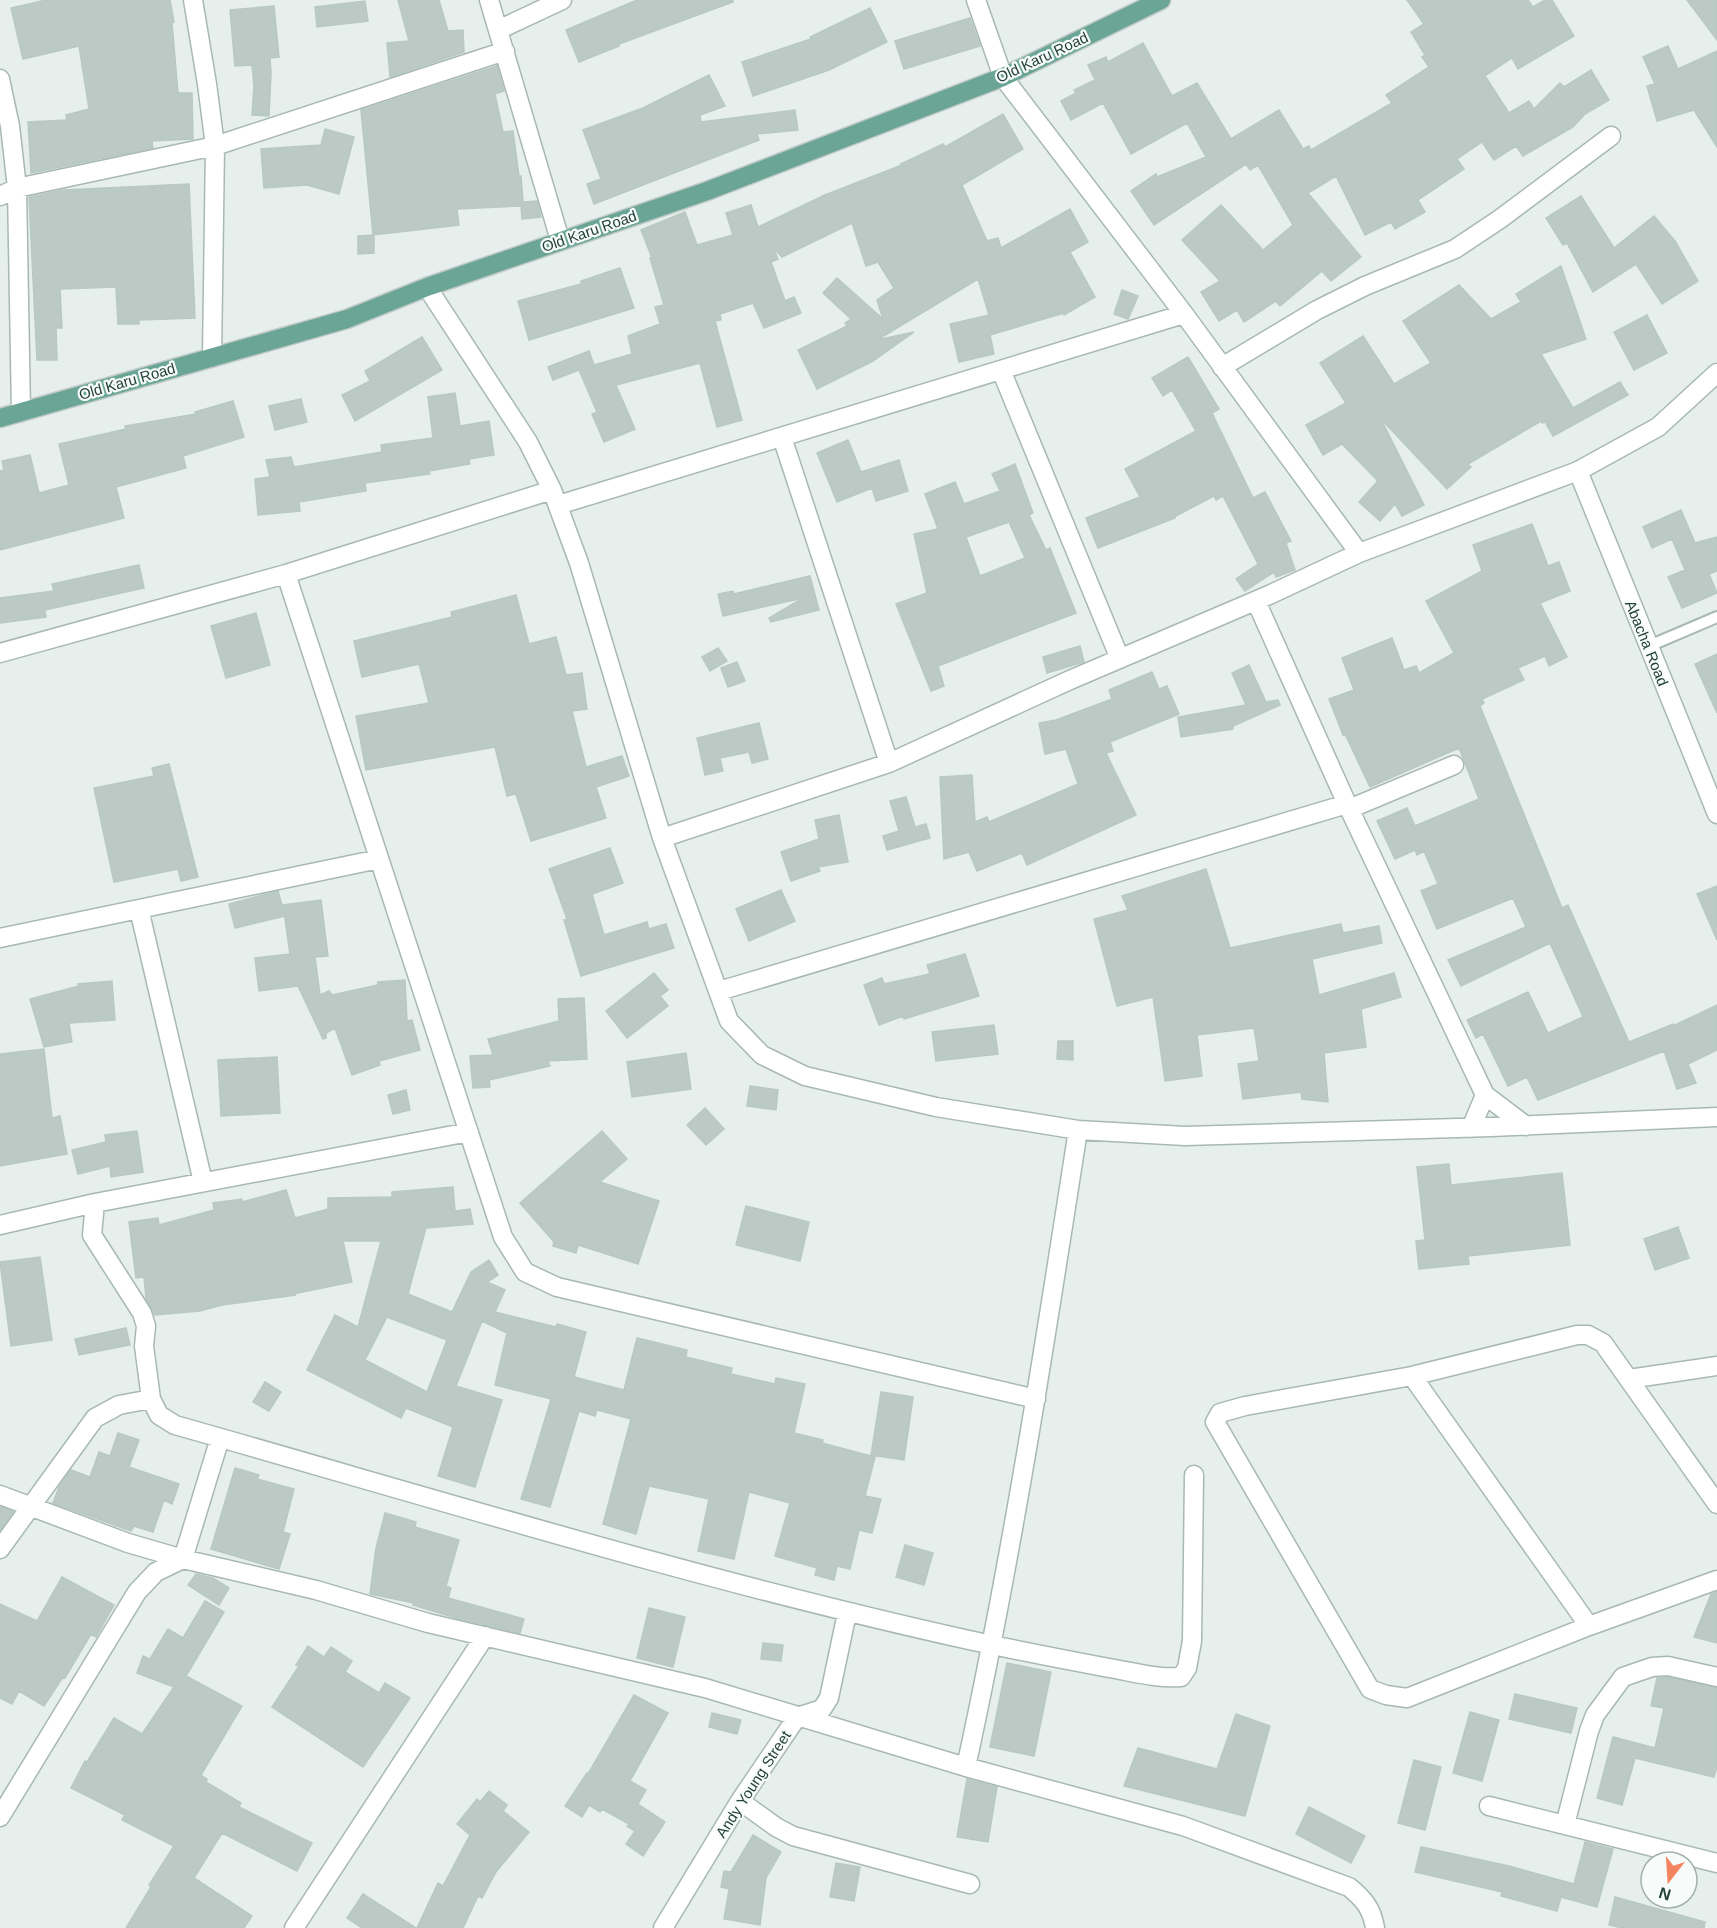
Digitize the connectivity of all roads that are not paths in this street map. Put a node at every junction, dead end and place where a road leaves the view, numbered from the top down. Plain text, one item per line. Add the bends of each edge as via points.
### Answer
1 (193, 0) edge
2 (489, 0) edge
3 (562, 0) edge
4 (976, 0) edge
5 (1161, 0) edge
6 (498, 30) junction
7 (505, 51) junction
8 (1003, 77) junction
9 (0, 79) edge
10 (1611, 136) dead end
11 (215, 146) junction
12 (17, 189) junction
13 (0, 196) edge
14 (560, 240) junction
15 (427, 287) junction
16 (1184, 314) junction
17 (212, 357) junction
18 (1222, 367) junction
19 (1001, 370) junction
20 (1717, 373) edge
21 (21, 412) junction
22 (0, 418) edge
23 (782, 437) junction
24 (1578, 471) junction
25 (555, 498) junction
26 (1359, 553) junction
27 (286, 574) junction
28 (1256, 601) junction
29 (1717, 617) edge
30 (1649, 646) junction
31 (0, 653) edge
32 (1120, 659) junction
33 (888, 763) junction
34 (1454, 765) dead end
35 (1348, 806) junction
36 (1717, 814) edge
37 (662, 838) junction
38 (379, 860) junction
39 (140, 909) junction
40 (0, 938) edge
41 (719, 990) junction
42 (1485, 1095) junction
43 (1717, 1117) edge
44 (1526, 1126) junction
45 (1471, 1128) junction
46 (469, 1131) junction
47 (1078, 1131) junction
48 (203, 1182) junction
49 (95, 1203) junction
50 (0, 1225) edge
51 (1717, 1366) edge
52 (1412, 1376) junction
53 (1629, 1379) junction
54 (151, 1399) junction
55 (1036, 1399) junction
56 (220, 1437) junction
57 (1194, 1475) dead end
58 (0, 1495) edge
59 (1717, 1504) edge
60 (30, 1507) junction
61 (0, 1549) edge
62 (183, 1559) junction
63 (1717, 1580) edge
64 (847, 1613) junction
65 (1589, 1626) junction
66 (485, 1636) junction
67 (993, 1645) junction
68 (1717, 1677) edge
69 (797, 1717) junction
70 (966, 1767) junction
71 (740, 1801) junction
72 (1489, 1806) dead end
73 (0, 1817) edge
74 (1565, 1825) junction
75 (1717, 1863) edge
76 (970, 1884) dead end
77 (294, 1928) edge
78 (663, 1928) edge
79 (1375, 1928) edge

1 - 11 street
2 - 6 street
3 - 6 street
4 - 8 street
5 - 8 main road, Old Karu Road
6 - 7 street
7 - 11 street
7 - 14 street
8 - 14 main road, Old Karu Road via 707,191
8 - 16 street
9 - 12 street
10 - 18 street via 1455,249 1365,286
11 - 12 street
11 - 17 street
12 - 13 street
12 - 21 street
14 - 15 main road, Old Karu Road
15 - 17 main road, Old Karu Road via 347,319
15 - 25 street via 528,442
16 - 18 street
16 - 19 street
17 - 21 main road, Old Karu Road
18 - 26 street
19 - 23 street
19 - 32 street
20 - 24 street via 1658,428
21 - 22 main road, Old Karu Road
23 - 25 street
23 - 33 street
24 - 26 street
24 - 30 street, Abacha Road
25 - 27 street
25 - 37 street
26 - 28 street
27 - 31 street
27 - 38 street
28 - 32 street
28 - 35 street
29 - 30 lane
30 - 36 street, Abacha Road
32 - 33 street
33 - 37 street
34 - 35 street
35 - 41 street
35 - 42 street
37 - 41 street
38 - 39 street
38 - 46 street
39 - 40 street
39 - 48 street
41 - 47 street via 729,1021 762,1055 805,1076 936,1107
42 - 44 street
42 - 45 street
43 - 44 street
44 - 45 street
45 - 47 street via 1185,1136
46 - 48 street
46 - 55 street via 503,1238 525,1272 546,1282
47 - 55 street
48 - 49 street
49 - 50 street
49 - 54 street via 92,1235 142,1313 146,1326 144,1346
51 - 53 street
52 - 53 street via 1588,1335 1603,1343
52 - 65 street
52 - 65 street via 1245,1406 1220,1413 1215,1422 1370,1689 1407,1698
53 - 59 street
54 - 56 street via 159,1415 175,1425
54 - 60 street via 119,1405 95,1418
55 - 67 street
56 - 62 street
56 - 64 street
57 - 67 street via 1192,1641 1187,1668 1181,1677
58 - 60 street
60 - 61 street
60 - 62 street
62 - 66 street
62 - 73 street via 156,1572 137,1592
63 - 65 street
64 - 67 street
64 - 69 street, Andy Young Street via 829,1698 822,1709
66 - 69 street via 705,1688
66 - 77 street
67 - 70 street
68 - 74 street via 1668,1665 1623,1677 1594,1715
69 - 70 street
69 - 71 street, Andy Young Street
70 - 79 street via 1183,1826 1349,1887 1364,1899 1373,1914
71 - 76 street via 793,1836
71 - 78 street, Andy Young Street
72 - 74 street
74 - 75 street

